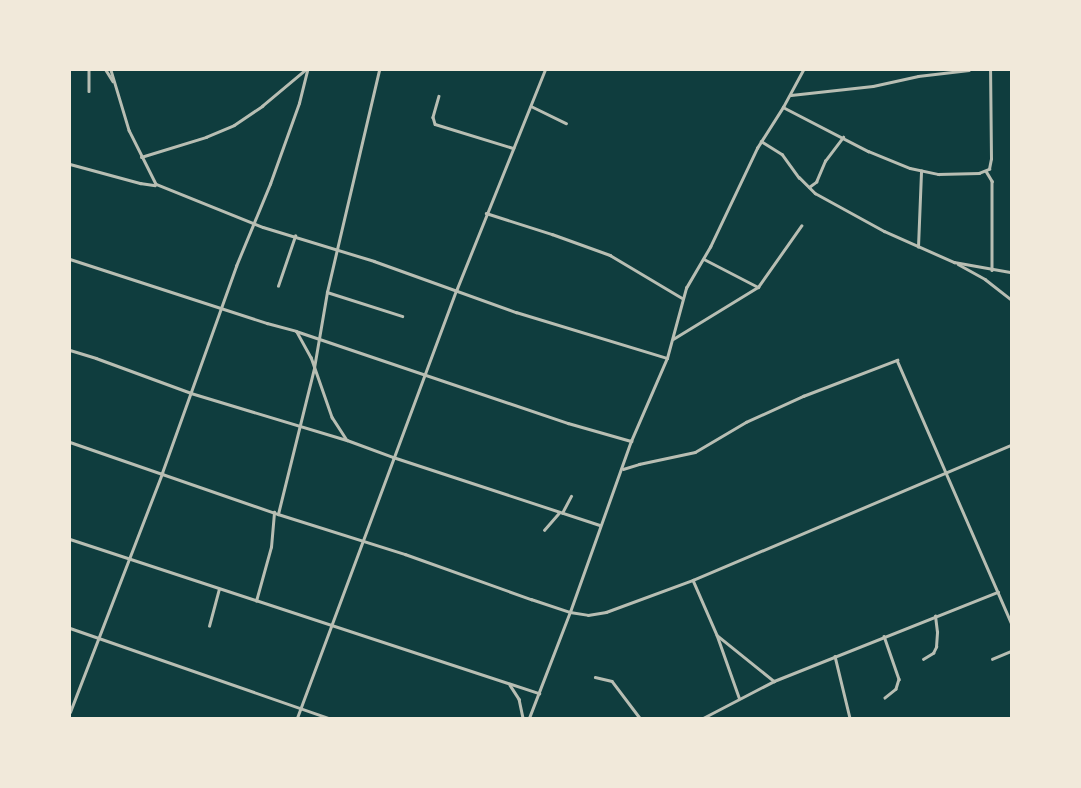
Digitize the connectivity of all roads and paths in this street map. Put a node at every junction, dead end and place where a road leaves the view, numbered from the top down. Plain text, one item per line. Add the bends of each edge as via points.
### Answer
1 (89, 70) edge
2 (106, 70) edge
3 (111, 70) edge
4 (306, 70) edge
5 (379, 70) edge
6 (545, 70) edge
7 (803, 70) edge
8 (969, 70) edge
9 (990, 70) edge
10 (934, 72) edge
11 (114, 82) junction
12 (89, 91) dead end
13 (790, 95) junction
14 (439, 96) dead end
15 (531, 106) junction
16 (783, 107) junction
17 (566, 123) dead end
18 (843, 137) junction
19 (761, 142) junction
20 (513, 148) junction
21 (141, 157) junction
22 (70, 164) edge
23 (921, 171) junction
24 (986, 171) junction
25 (159, 186) junction
26 (809, 187) junction
27 (486, 214) junction
28 (253, 223) junction
29 (801, 226) dead end
30 (295, 236) junction
31 (918, 247) junction
32 (336, 250) junction
33 (703, 258) junction
34 (70, 259) edge
35 (954, 262) junction
36 (992, 270) junction
37 (1011, 272) edge
38 (278, 286) dead end
39 (758, 287) junction
40 (456, 291) junction
41 (327, 292) junction
42 (682, 298) junction
43 (1011, 299) edge
44 (220, 308) junction
45 (402, 316) dead end
46 (296, 331) junction
47 (319, 339) junction
48 (672, 340) junction
49 (70, 350) edge
50 (667, 358) junction
51 (314, 368) junction
52 (424, 375) junction
53 (191, 393) junction
54 (298, 427) junction
55 (347, 440) junction
56 (631, 441) junction
57 (70, 442) edge
58 (1011, 445) edge
59 (393, 457) junction
60 (622, 470) junction
61 (162, 473) junction
62 (947, 473) junction
63 (571, 496) dead end
64 (276, 513) junction
65 (561, 513) junction
66 (600, 525) junction
67 (544, 530) dead end
68 (70, 539) edge
69 (364, 541) junction
70 (129, 558) junction
71 (693, 580) junction
72 (220, 589) junction
73 (998, 592) junction
74 (256, 601) junction
75 (570, 612) junction
76 (935, 616) junction
77 (1011, 622) edge
78 (332, 624) junction
79 (209, 626) dead end
80 (70, 628) edge
81 (717, 635) junction
82 (884, 636) junction
83 (98, 638) junction
84 (1011, 651) edge
85 (835, 656) junction
86 (923, 659) dead end
87 (992, 659) dead end
88 (595, 677) dead end
89 (774, 681) junction
90 (510, 683) junction
91 (539, 693) junction
92 (739, 698) junction
93 (885, 698) dead end
94 (301, 708) junction
95 (70, 712) edge
96 (297, 718) edge
97 (328, 718) edge
98 (523, 718) edge
99 (529, 718) edge
100 (640, 718) edge
101 (703, 718) edge
102 (850, 718) edge

1 - 12 street
2 - 11 street
3 - 11 street
4 - 21 street via 234,125
4 - 28 street via 299,102
5 - 32 street
6 - 15 street
7 - 13 street
8 - 10 street
9 - 24 street via 992,150
10 - 13 street via 873,86
11 - 21 street
13 - 16 street
14 - 20 street via 433,118 435,124
15 - 17 street
15 - 20 street
16 - 18 street
16 - 19 street
18 - 23 street via 888,160
18 - 26 street via 816,182
19 - 26 street via 782,154
19 - 33 street
20 - 27 street
21 - 25 street
22 - 25 street
23 - 24 street via 958,174
23 - 31 street
24 - 36 street via 992,181
25 - 28 street
26 - 31 street via 848,212
27 - 40 street
27 - 42 street via 610,256
28 - 30 street
28 - 44 street
29 - 39 street
30 - 32 street
30 - 38 street
31 - 35 street
32 - 40 street
32 - 41 street
33 - 39 street
33 - 42 street
34 - 44 street
35 - 36 street
35 - 43 street via 985,279
36 - 37 street
39 - 48 street
40 - 50 street
40 - 52 street
41 - 45 street
41 - 47 street
42 - 48 street
44 - 46 street
44 - 53 street
46 - 47 street
46 - 51 street via 306,345
47 - 51 street
47 - 52 street
48 - 50 street
49 - 53 street
50 - 56 street
51 - 54 street
51 - 55 street via 332,416
52 - 56 street
52 - 59 street
53 - 54 street
53 - 61 street
54 - 55 street
54 - 64 street
55 - 59 street
56 - 60 street
57 - 61 street
58 - 62 street
59 - 65 street
59 - 69 street
60 - 62 street via 695,452 746,422 802,396 894,360 899,362
60 - 66 street
61 - 64 street
61 - 70 street
62 - 71 street
62 - 73 street
63 - 65 street
64 - 69 street
64 - 74 street via 271,547
65 - 66 street
65 - 67 street
66 - 75 street
68 - 70 street
69 - 75 street
69 - 78 street
70 - 72 street
70 - 83 street
71 - 75 street via 597,615
71 - 81 street
72 - 74 street
72 - 79 street
73 - 76 street
73 - 77 street
74 - 78 street
75 - 91 street
76 - 82 street
76 - 86 street via 936,647
78 - 90 street
78 - 94 street
80 - 83 street
81 - 89 street
81 - 92 street
82 - 85 street
82 - 93 street via 899,679 896,689
83 - 94 street
83 - 95 street
84 - 87 street
85 - 89 street
85 - 102 street
88 - 100 street via 612,681
89 - 92 street
90 - 91 street
90 - 98 street via 519,699
91 - 99 street
92 - 101 street
94 - 96 street
94 - 97 street

